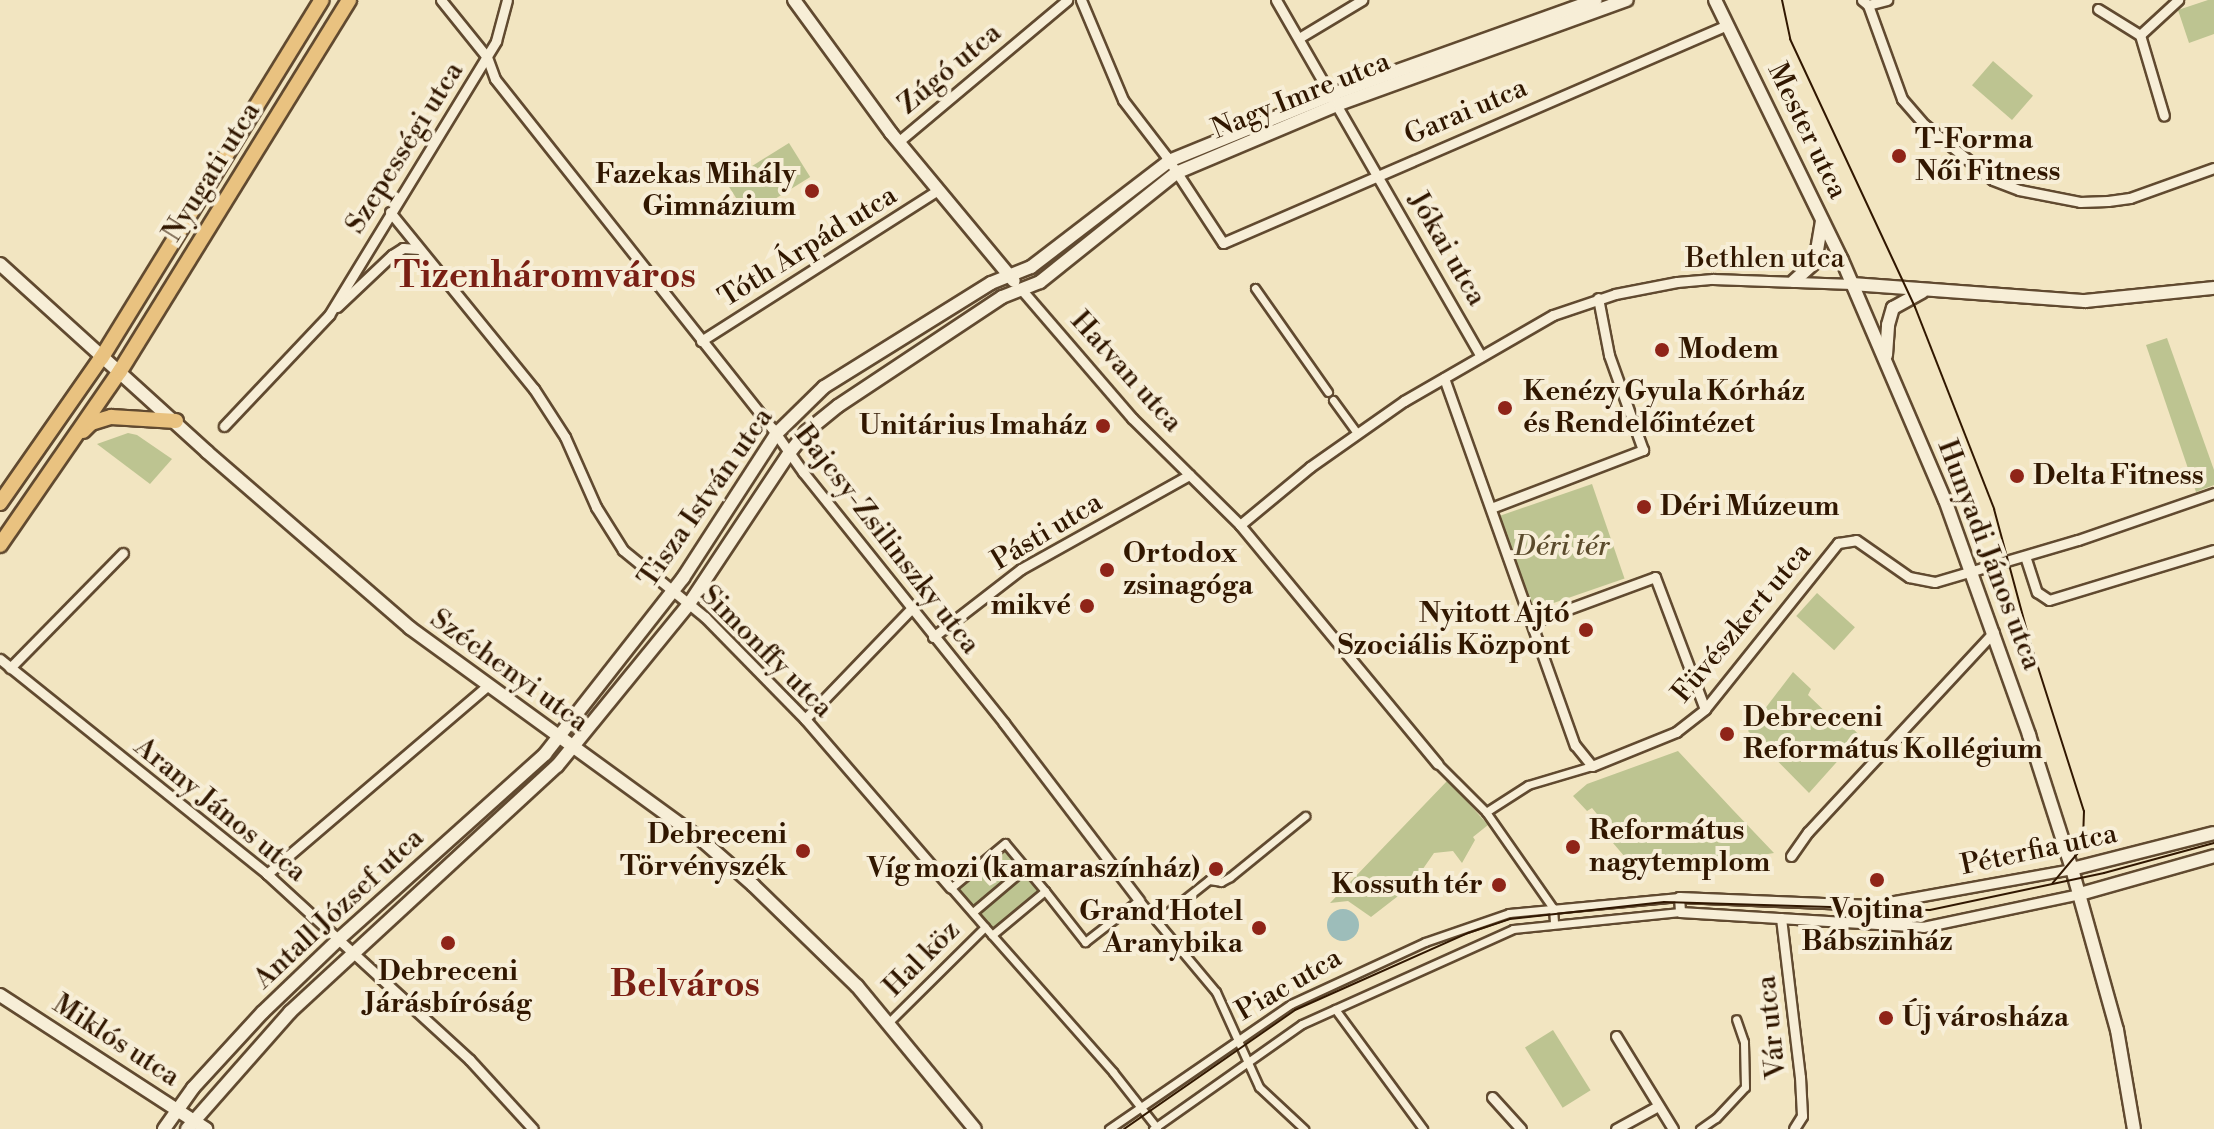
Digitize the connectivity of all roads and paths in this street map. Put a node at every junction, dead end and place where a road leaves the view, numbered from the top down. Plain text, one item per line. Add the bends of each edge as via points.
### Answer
1 (322, 0) edge
2 (349, 0) edge
3 (441, 0) edge
4 (507, 0) edge
5 (794, 0) edge
6 (1067, 0) edge
7 (1081, 0) edge
8 (1276, 0) edge
9 (1362, 0) edge
10 (1596, 0) edge
11 (1627, 0) edge
12 (1715, 0) edge
13 (1887, 0) edge
14 (2178, 0) edge
15 (1865, 3) edge
16 (2098, 9) dead end
17 (1727, 25) junction
18 (2140, 35) junction
19 (1299, 38) junction
20 (487, 57) junction
21 (1336, 99) junction
22 (2164, 116) dead end
23 (898, 142) junction
24 (1169, 161) junction
25 (2214, 168) edge
26 (1176, 173) junction
27 (1378, 174) junction
28 (938, 190) junction
29 (390, 212) junction
30 (1822, 218) junction
31 (420, 250) junction
32 (0, 264) edge
33 (1010, 275) junction
34 (1794, 281) junction
35 (1852, 284) junction
36 (1255, 288) dead end
37 (2214, 288) edge
38 (1021, 289) junction
39 (1928, 290) junction
40 (1598, 298) junction
41 (329, 315) junction
42 (701, 341) junction
43 (1481, 356) junction
44 (102, 357) junction
45 (1887, 362) junction
46 (120, 371) junction
47 (1444, 378) junction
48 (176, 421) junction
49 (224, 426) dead end
50 (1357, 433) junction
51 (776, 434) junction
52 (71, 442) junction
53 (790, 452) junction
54 (1189, 475) junction
55 (2214, 493) edge
56 (0, 503) edge
57 (1491, 508) junction
58 (1240, 525) junction
59 (0, 545) edge
60 (2214, 550) edge
61 (123, 553) dead end
62 (2025, 556) junction
63 (1971, 573) junction
64 (673, 592) junction
65 (689, 604) junction
66 (911, 609) junction
67 (1533, 622) junction
68 (1994, 632) junction
69 (933, 637) junction
70 (0, 659) edge
71 (10, 668) junction
72 (487, 686) junction
73 (1705, 709) junction
74 (805, 719) junction
75 (558, 736) junction
76 (571, 746) junction
77 (1438, 764) joint
78 (1592, 766) junction
79 (1486, 812) junction
80 (1305, 816) dead end
81 (2214, 833) edge
82 (1791, 856) dead end
83 (2214, 856) edge
84 (1025, 868) junction
85 (2072, 869) junction
86 (267, 874) junction
87 (951, 888) junction
88 (1045, 891) junction
89 (2080, 894) junction
90 (1679, 897) junction
91 (1139, 900) junction
92 (1553, 908) junction
93 (973, 912) junction
94 (1680, 912) junction
95 (1781, 918) junction
96 (1157, 921) junction
97 (1554, 923) junction
98 (985, 927) junction
99 (992, 935) junction
100 (339, 939) junction
101 (356, 953) junction
102 (0, 995) edge
103 (1335, 1009) junction
104 (1736, 1019) dead end
105 (889, 1022) junction
106 (1616, 1036) dead end
107 (1239, 1039) junction
108 (1247, 1062) junction
109 (1492, 1097) dead end
110 (1658, 1106) junction
111 (1142, 1107) junction
112 (179, 1109) junction
113 (190, 1125) edge
114 (1156, 1128) edge
115 (164, 1129) edge
116 (206, 1129) edge
117 (533, 1129) edge
118 (975, 1129) edge
119 (1109, 1129) edge
120 (1304, 1129) edge
121 (1423, 1129) edge
122 (1521, 1129) edge
123 (1616, 1129) edge
124 (1673, 1129) edge
125 (1700, 1129) edge
126 (1794, 1129) edge
127 (2134, 1129) edge

1 - 44 main road, Nyugati utca
2 - 46 main road, Nyugati utca
3 - 20 street, Bajcsy-Zsilinszky utca
4 - 20 street, Szepességi utca
5 - 23 street, Hatvan utca
6 - 23 street, Zúgó utca
7 - 24 street via 1123,100
8 - 19 street, Jókai utca
9 - 19 street
10 - 21 street, Nagy Imre utca
11 - 21 street, Nagy Imre utca
12 - 17 street, Mester utca
13 - 15 street
14 - 18 street
15 - 25 street via 1902,99 1925,125 1993,180 2080,202 2108,201
16 - 18 street
17 - 27 street, Garai utca
17 - 30 street, Mester utca
18 - 22 street
19 - 21 street, Jókai utca
20 - 29 street, Szepességi utca
20 - 42 street, Bajcsy-Zsilinszky utca via 495,79
21 - 24 street, Nagy Imre utca
21 - 26 street, Nagy Imre utca
21 - 27 street, Jókai utca
23 - 28 street, Hatvan utca
24 - 26 street
24 - 33 street, Nagy Imre utca via 1031,267
26 - 27 street, Garai utca via 1223,243
26 - 38 street, Nagy Imre utca via 1040,282
27 - 43 street, Jókai utca
28 - 33 street, Hatvan utca
28 - 42 street, Tóth Árpád utca
29 - 31 street, Simonffy utca
29 - 41 street, Szepességi utca
30 - 34 street via 1815,262
30 - 35 street, Mester utca
31 - 41 street, Szepességi utca via 403,248 392,255
31 - 64 street, Simonffy utca via 534,389 623,550
32 - 44 street, Széchenyi utca
33 - 38 street, Hatvan utca
33 - 51 street, Tisza István utca via 824,387
34 - 35 street, Bethlen utca
34 - 40 street, Bethlen utca via 1677,282
35 - 39 street, Bethlen utca
35 - 45 street, Hunyadi János utca
36 - 50 street
37 - 39 street, Bethlen utca via 2085,301
38 - 53 street, Tisza István utca via 838,406
38 - 54 street, Hatvan utca via 1132,418
39 - 45 street via 1893,308
40 - 43 street, Bethlen utca via 1553,315
40 - 57 street via 1609,355 1643,450
41 - 49 street, Szepességi utca
42 - 51 street, Bajcsy-Zsilinszky utca
43 - 47 street, Bethlen utca
44 - 46 street, Széchenyi utca
44 - 56 main road, Nyugati utca
45 - 63 street, Hunyadi János utca
46 - 48 street, Széchenyi utca
46 - 52 main road, Nyugati utca
47 - 50 street, Bethlen utca
47 - 57 street
48 - 52 main road via 111,417 91,423
48 - 72 street, Széchenyi utca via 410,628
50 - 58 street, Bethlen utca
51 - 53 street, Bajcsy-Zsilinszky utca
51 - 64 street, Tisza István utca
52 - 59 main road, Nyugati utca
53 - 65 street, Tisza István utca
53 - 66 street, Bajcsy-Zsilinszky utca
54 - 58 street, Hatvan utca
54 - 69 street, Pásti utca via 1021,569
55 - 62 street, Füvészkert utca
57 - 67 street
58 - 77 street, Hatvan utca
60 - 62 street via 2049,600 2037,592
61 - 71 street
62 - 63 street, Füvészkert utca
63 - 68 street, Hunyadi János utca
63 - 73 street, Füvészkert utca via 1918,581 1856,540 1838,543
64 - 65 street, Simonffy utca
64 - 75 street, Tisza István utca
65 - 74 street, Simonffy utca
65 - 76 street, Tisza István utca
66 - 69 street, Bajcsy-Zsilinszky utca
66 - 74 street
67 - 73 street via 1655,577
67 - 78 street via 1575,745
68 - 82 street
68 - 85 street, Hunyadi János utca
69 - 91 street, Bajcsy-Zsilinszky utca
70 - 71 street, Arany János utca
71 - 86 street, Arany János utca
72 - 75 street, Széchenyi utca
72 - 86 street
73 - 78 street, Füvészkert utca via 1676,732
74 - 87 street, Simonffy utca
75 - 76 street, Széchenyi utca
75 - 100 street, Antall József utca via 545,754
76 - 101 street, Antall József utca via 534,788
76 - 105 street, Széchenyi utca via 703,841
77 - 79 street
78 - 79 street via 1528,785
79 - 92 street
80 - 96 street via 1230,877 1209,880
81 - 85 street, Péterfia utca
83 - 89 street, Péterfia utca
84 - 87 street, Hal köz via 1005,843
84 - 88 street, Hal köz
84 - 93 street, Hal köz
85 - 89 street, Hunyadi János utca
85 - 90 street, Péterfia utca via 1872,905
86 - 100 street, Arany János utca
87 - 93 street, Hal köz
88 - 91 street via 1085,942
88 - 99 street, Hal köz
89 - 95 street, Péterfia utca via 1923,927
89 - 127 street, Hunyadi János utca via 2117,1030
90 - 92 street, Piac utca
90 - 94 street
91 - 96 street, Bajcsy-Zsilinszky utca
92 - 97 street
92 - 107 street, Piac utca via 1509,913 1425,942 1291,1004
93 - 98 street, Hal köz
94 - 95 street, Péterfia utca
94 - 97 street, Piac utca
95 - 126 street, Vár utca via 1800,1077 1802,1116
96 - 107 street, Bajcsy-Zsilinszky utca via 1216,992
97 - 103 street, Piac utca via 1513,929
98 - 99 street, Hal köz
98 - 105 street, Hal köz
99 - 111 street
100 - 101 street, Arany János utca
100 - 112 street, Antall József utca via 239,1037
101 - 113 street, Antall József utca via 259,1043
101 - 117 street, Arany János utca via 470,1060
102 - 112 street, Miklós utca
103 - 108 street, Piac utca via 1302,1024
103 - 121 street
104 - 125 street via 1744,1042 1745,1087
105 - 118 street, Széchenyi utca
106 - 110 street
107 - 108 street, Bajcsy-Zsilinszky utca
107 - 111 street, Piac utca
108 - 114 street, Piac utca
108 - 120 street, Bajcsy-Zsilinszky utca via 1259,1087
109 - 122 street
110 - 123 street
110 - 124 street
111 - 114 street
111 - 119 street, Piac utca
112 - 113 street, Miklós utca
112 - 115 street, Antall József utca
113 - 116 street, Miklós utca

